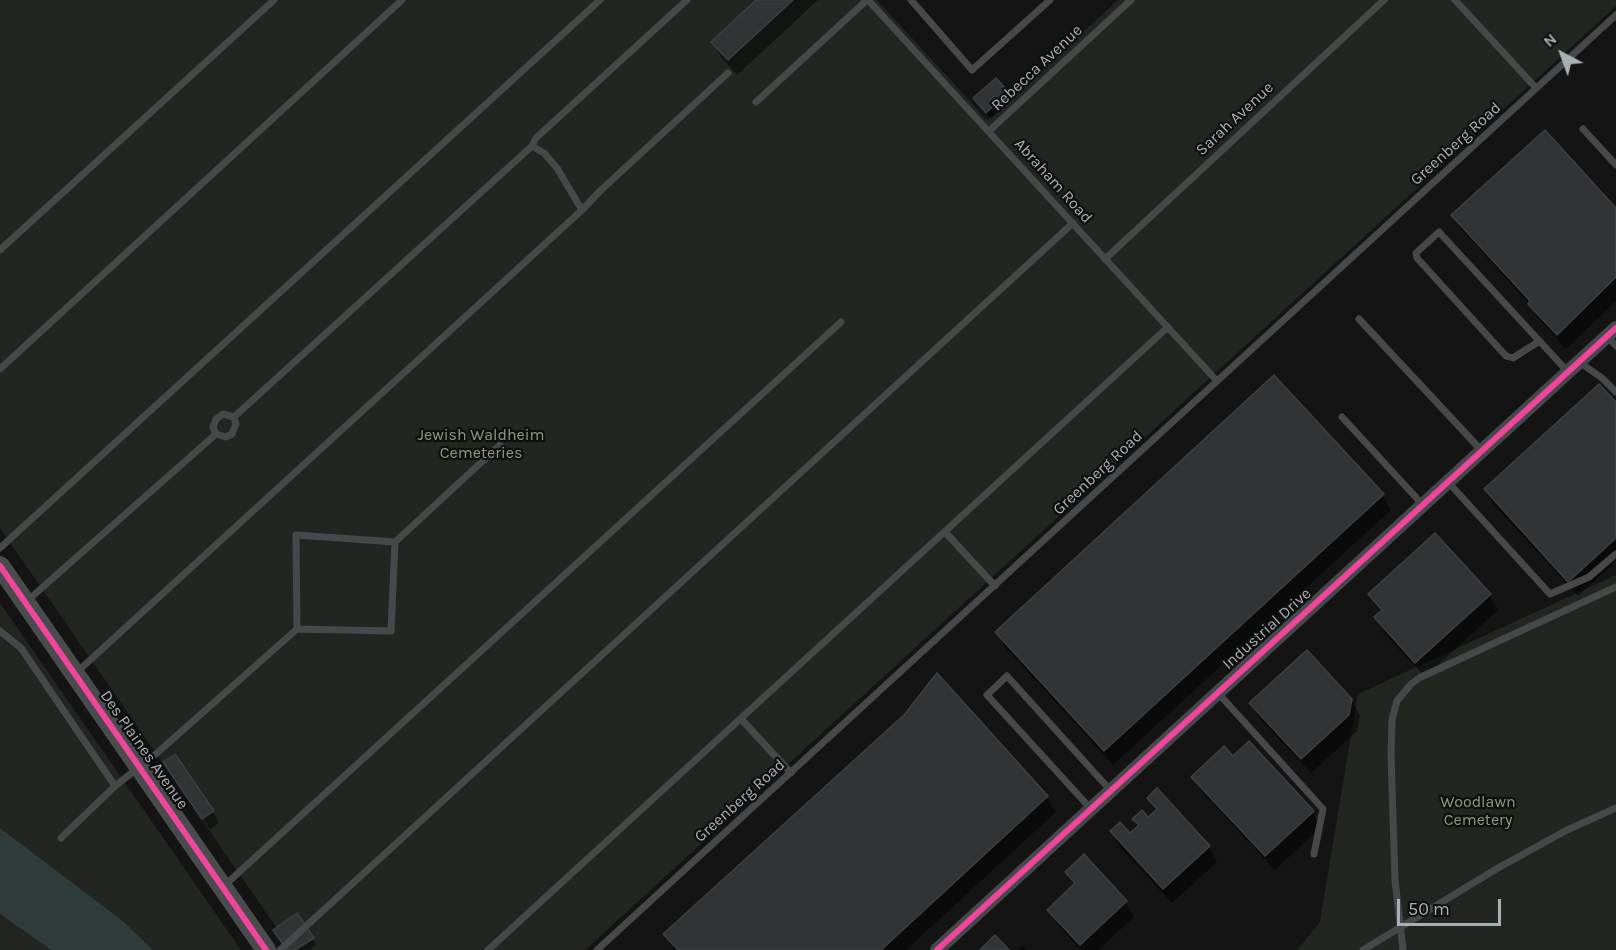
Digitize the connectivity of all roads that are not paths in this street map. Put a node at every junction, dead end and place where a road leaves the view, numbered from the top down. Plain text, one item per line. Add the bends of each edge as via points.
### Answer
1 (274, 0) edge
2 (402, 0) edge
3 (600, 0) edge
4 (687, 0) edge
5 (867, 0) edge
6 (912, 0) edge
7 (1050, 0) edge
8 (1131, 0) edge
9 (1384, 0) edge
10 (1455, 0) edge
11 (1616, 15) edge
12 (728, 73) dead end
13 (1536, 88) junction
14 (756, 102) dead end
15 (1583, 129) dead end
16 (989, 130) junction
17 (532, 146) junction
18 (1616, 165) edge
19 (582, 210) junction
20 (1073, 223) junction
21 (0, 250) edge
22 (1105, 259) junction
23 (1359, 319) dead end
24 (841, 322) dead end
25 (1168, 327) junction
26 (1613, 337) edge
27 (1538, 342) junction
28 (1579, 362) junction
29 (0, 369) edge
30 (1568, 372) junction
31 (1217, 381) junction
32 (1616, 392) edge
33 (234, 417) junction
34 (1342, 417) dead end
35 (216, 434) junction
36 (500, 445) dead end
37 (1482, 451) junction
38 (1448, 482) junction
39 (1423, 505) junction
40 (945, 532) junction
41 (395, 542) junction
42 (0, 548) edge
43 (1616, 554) edge
44 (1, 569) edge
45 (995, 586) junction
46 (1616, 587) edge
47 (26, 603) junction
48 (297, 629) junction
49 (0, 631) edge
50 (75, 674) junction
51 (1218, 693) junction
52 (741, 718) junction
53 (140, 767) junction
54 (791, 773) junction
55 (115, 786) junction
56 (1111, 791) junction
57 (1616, 808) edge
58 (1092, 809) junction
59 (61, 838) dead end
60 (1314, 854) dead end
61 (223, 887) junction
62 (1401, 926) junction
63 (266, 950) edge
64 (280, 950) edge
65 (489, 950) edge
66 (597, 950) edge
67 (937, 950) edge
68 (1363, 950) edge
69 (1403, 950) edge

1 - 21 lane
2 - 29 lane
3 - 42 lane
4 - 17 lane via 536,138
5 - 14 lane
5 - 16 lane, Abraham Road
6 - 7 lane via 972,70
8 - 16 lane, Rebecca Avenue
9 - 22 lane, Sarah Avenue
10 - 13 lane
11 - 13 lane, Greenberg Road
12 - 19 lane
13 - 31 lane, Greenberg Road
15 - 18 lane
16 - 20 lane, Abraham Road
17 - 19 lane via 557,168
17 - 33 lane
19 - 50 lane
20 - 22 lane, Abraham Road
20 - 64 lane
22 - 25 lane, Abraham Road
23 - 37 lane
24 - 61 lane
25 - 31 lane, Abraham Road
25 - 40 lane
26 - 28 street, Industrial Drive
27 - 27 lane via 1439,232 1416,253 1506,356 1513,358
27 - 30 lane
28 - 30 street, Industrial Drive
28 - 32 lane
30 - 37 street, Industrial Drive
31 - 45 lane, Greenberg Road
33 - 35 lane via 232,434
33 - 35 lane via 223,414 216,419
34 - 39 lane
35 - 47 lane
36 - 41 lane
37 - 38 street, Industrial Drive
38 - 39 street, Industrial Drive
38 - 43 lane via 1550,594 1589,577
39 - 51 street, Industrial Drive
40 - 45 lane
40 - 52 lane
41 - 48 lane via 391,631
41 - 48 lane via 296,535
44 - 47 main road, Des Plaines Avenue
45 - 54 lane, Greenberg Road
46 - 62 lane via 1421,677 1397,701 1391,754 1395,880
47 - 50 main road, Des Plaines Avenue
48 - 53 lane
49 - 55 lane via 21,648
50 - 53 main road, Des Plaines Avenue
51 - 56 street, Industrial Drive
51 - 60 lane via 1323,809
52 - 54 lane
52 - 65 lane
53 - 55 lane
53 - 61 main road, Des Plaines Avenue
54 - 66 lane, Greenberg Road
55 - 59 lane
56 - 58 street, Industrial Drive
56 - 58 lane via 1007,676 1000,682 987,695
57 - 62 lane via 1567,830
58 - 67 street, Industrial Drive
61 - 63 main road, Des Plaines Avenue
62 - 68 lane
62 - 69 lane

